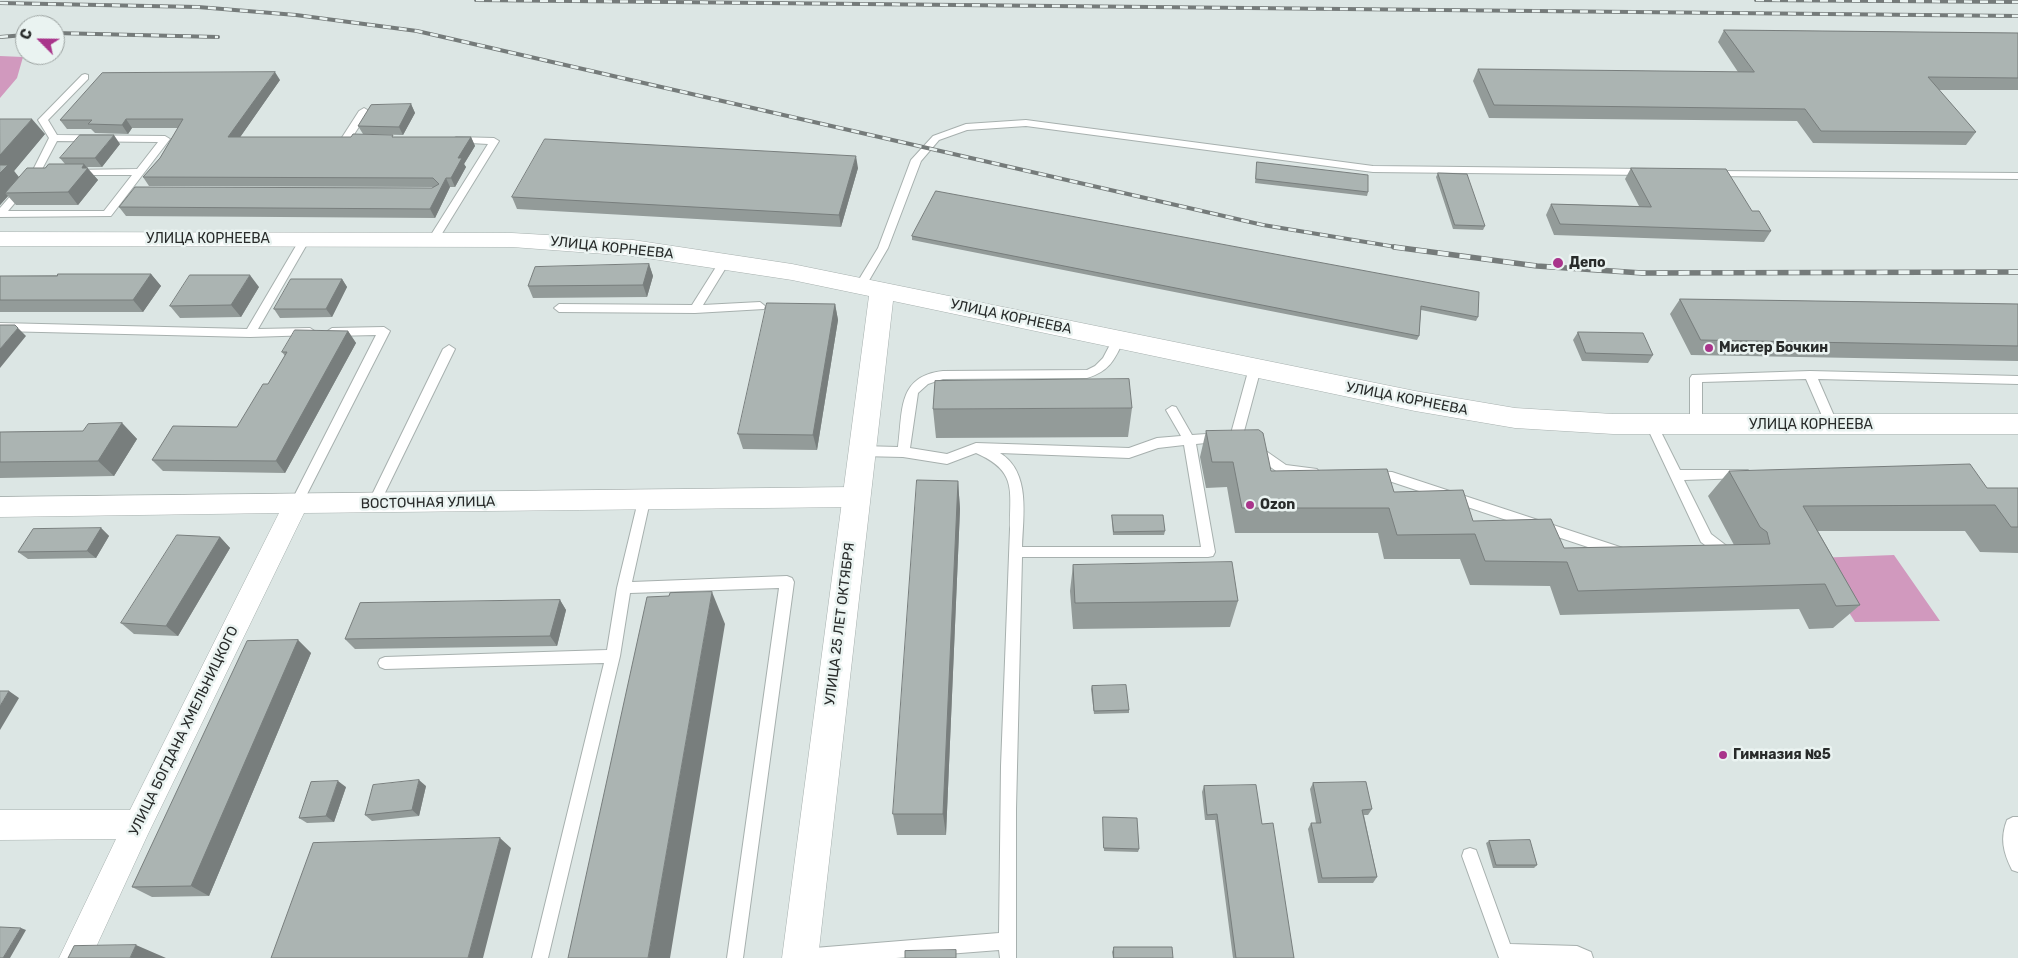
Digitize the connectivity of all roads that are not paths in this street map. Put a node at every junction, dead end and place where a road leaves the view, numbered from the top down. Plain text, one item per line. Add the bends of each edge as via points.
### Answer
1 (85, 77) dead end
2 (364, 111) dead end
3 (54, 138) junction
4 (376, 139) edge
5 (444, 140) edge
6 (65, 172) edge
7 (140, 172) junction
8 (1657, 173) edge
9 (1705, 174) edge
10 (2018, 176) edge
11 (1, 214) edge
12 (434, 238) junction
13 (0, 239) edge
14 (306, 239) junction
15 (725, 261) junction
16 (871, 288) junction
17 (760, 306) dead end
18 (559, 308) dead end
19 (695, 310) junction
20 (0, 327) edge
21 (250, 333) junction
22 (1118, 340) junction
23 (449, 349) dead end
24 (1255, 368) junction
25 (1810, 375) junction
26 (2018, 380) edge
27 (1172, 410) dead end
28 (2018, 424) edge
29 (1832, 425) junction
30 (1652, 426) junction
31 (1696, 426) junction
32 (1236, 437) junction
33 (1189, 440) junction
34 (976, 448) junction
35 (861, 451) junction
36 (903, 452) junction
37 (1323, 472) edge
38 (1755, 473) edge
39 (1363, 475) edge
40 (1675, 475) junction
41 (855, 497) junction
42 (644, 501) junction
43 (374, 503) junction
44 (296, 504) junction
45 (0, 507) edge
46 (1015, 552) junction
47 (1629, 556) edge
48 (1718, 561) edge
49 (624, 588) junction
50 (613, 656) junction
51 (385, 663) dead end
52 (138, 824) junction
53 (0, 825) edge
54 (2018, 825) edge
55 (1470, 856) dead end
56 (2018, 864) edge
57 (1007, 941) junction
58 (800, 957) edge
59 (75, 958) edge
60 (540, 958) edge
61 (735, 958) edge
62 (1008, 958) edge
63 (1585, 958) edge

1 - 3 lane via 43,120
2 - 4 lane via 346,139
3 - 7 lane via 166,139
3 - 11 lane via 42,171
5 - 12 lane via 494,141
6 - 7 lane
7 - 11 lane via 130,191 107,214
8 - 16 lane via 1373,169 1026,123 966,126 936,138 916,160
9 - 10 lane
12 - 14 street, УЛИЦА КОРНЕЕВА
12 - 15 street, УЛИЦА КОРНЕЕВА via 576,243
13 - 14 street, УЛИЦА КОРНЕЕВА
14 - 21 lane
15 - 16 street, УЛИЦА КОРНЕЕВА
15 - 19 lane
16 - 22 street, УЛИЦА КОРНЕЕВА
16 - 35 street, УЛИЦА 25 ЛЕТ ОКТЯБРЯ
17 - 19 lane
18 - 19 lane
20 - 21 lane
21 - 44 lane via 384,331
22 - 24 street, УЛИЦА КОРНЕЕВА
22 - 36 lane via 1104,366 1087,374 937,375 922,381 910,399
23 - 43 lane
24 - 30 street, УЛИЦА КОРНЕЕВА via 1486,414
24 - 32 lane
25 - 26 lane
25 - 29 lane
25 - 31 lane via 1696,378
27 - 33 lane
28 - 29 street, УЛИЦА КОРНЕЕВА
29 - 31 street, УЛИЦА КОРНЕЕВА
30 - 31 street, УЛИЦА КОРНЕЕВА
30 - 40 lane
32 - 33 lane
32 - 37 lane via 1283,470
33 - 34 lane via 1157,443 1129,453
33 - 46 lane via 1208,552
34 - 36 lane via 947,458
34 - 46 lane via 1001,459 1012,473
35 - 36 lane
35 - 41 street, УЛИЦА 25 ЛЕТ ОКТЯБРЯ
38 - 40 lane
39 - 47 lane via 1392,477
40 - 48 lane via 1706,538 1737,562
41 - 42 street, ВОСТОЧНАЯ УЛИЦА
41 - 58 street, УЛИЦА 25 ЛЕТ ОКТЯБРЯ
42 - 43 street, ВОСТОЧНАЯ УЛИЦА
42 - 49 lane
43 - 44 street, ВОСТОЧНАЯ УЛИЦА
44 - 45 street, ВОСТОЧНАЯ УЛИЦА
44 - 52 street, УЛИЦА БОГДАНА ХМЕЛЬНИЦКОГО
46 - 57 lane via 1007,817
49 - 50 lane
49 - 61 lane via 787,582
50 - 51 lane
50 - 60 lane
52 - 53 street
52 - 59 street, УЛИЦА БОГДАНА ХМЕЛЬНИЦКОГО
54 - 56 lane via 2013,825 2009,834 2010,850
55 - 63 lane via 1505,952 1577,954
57 - 58 lane
57 - 62 lane

